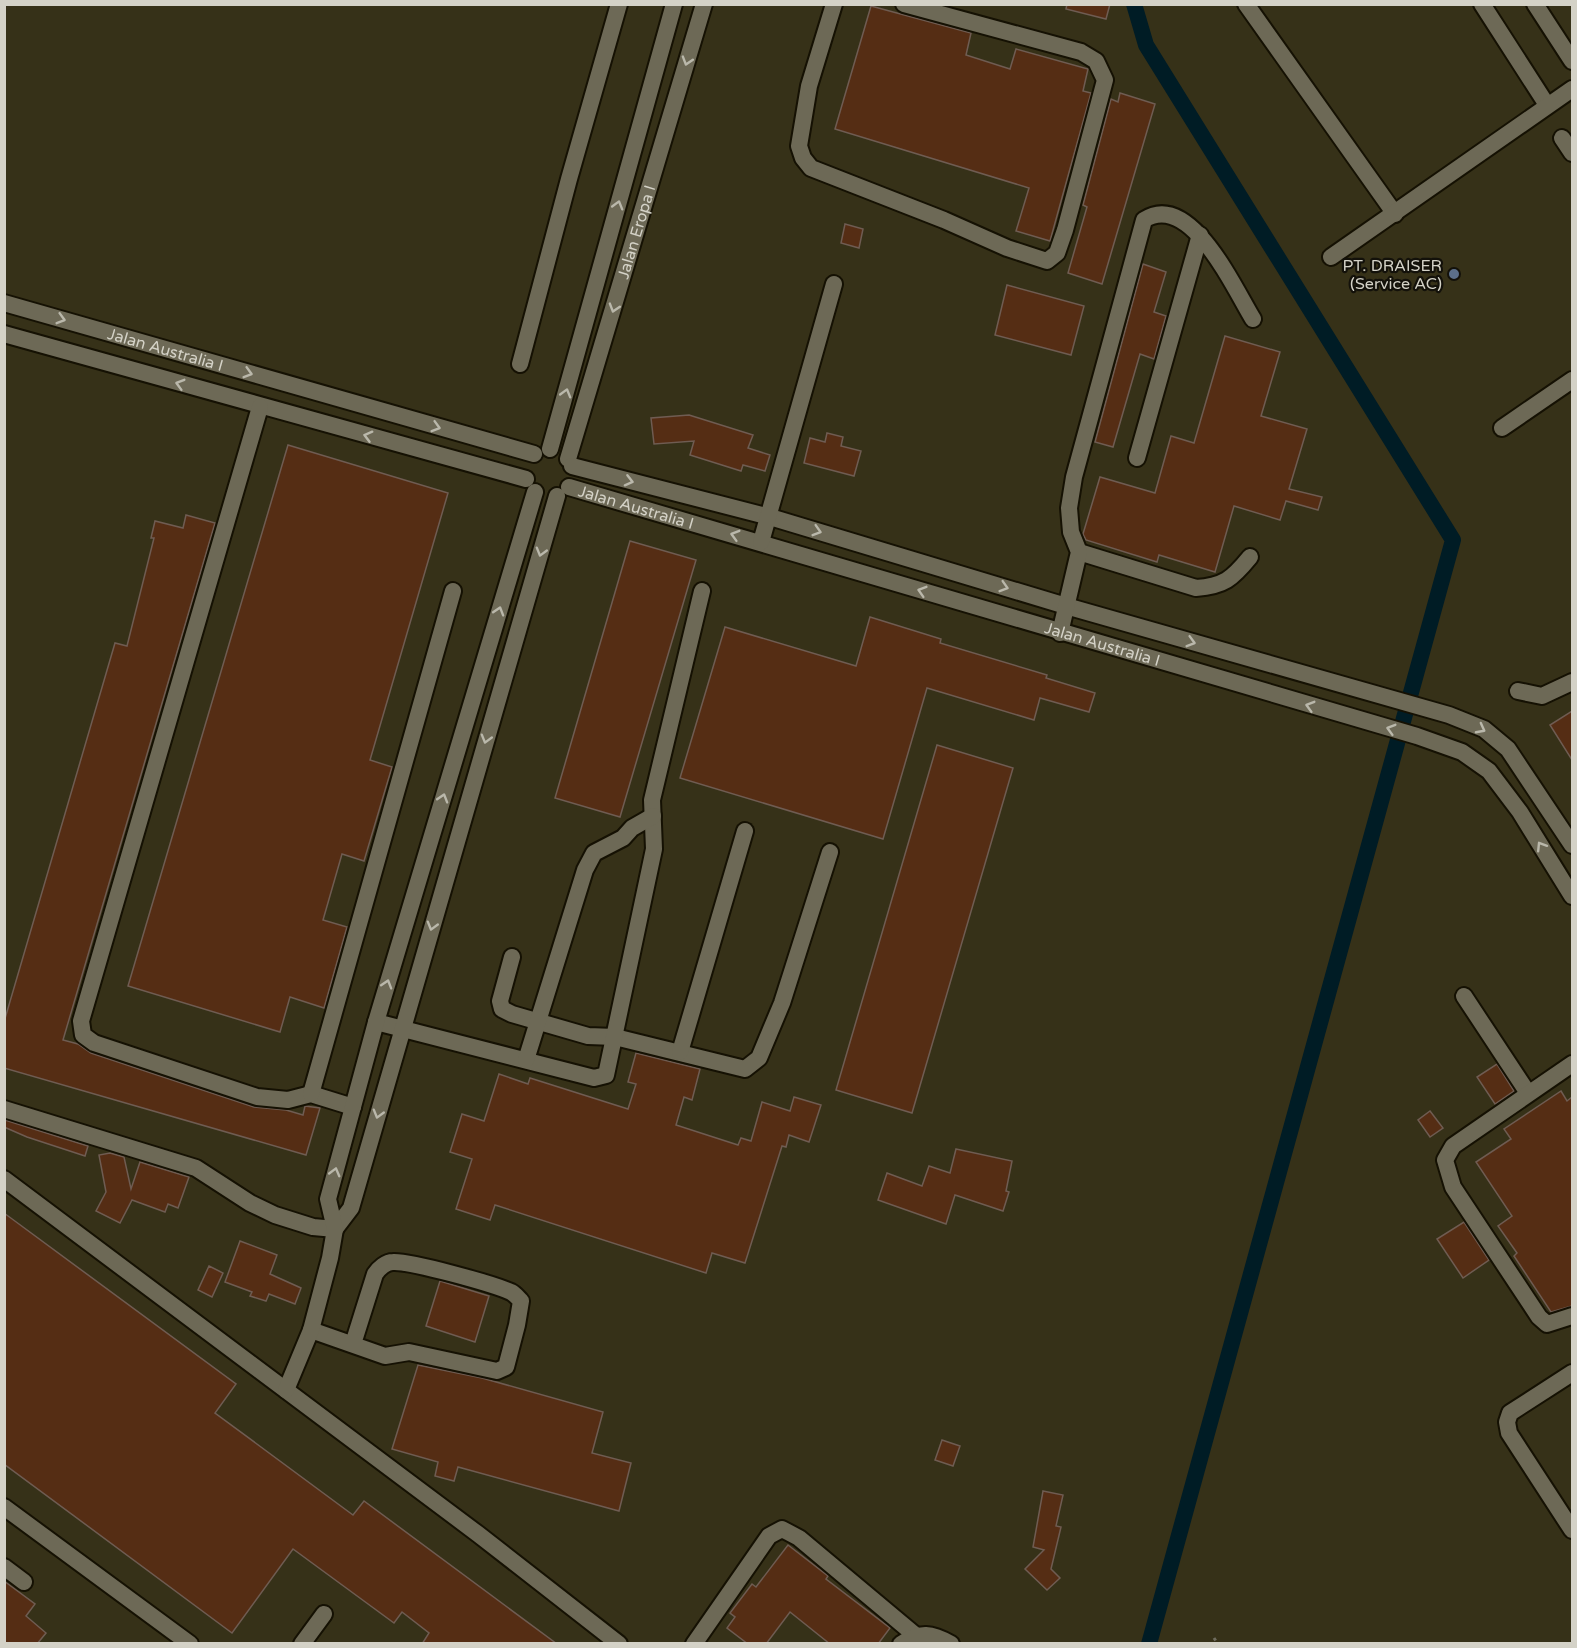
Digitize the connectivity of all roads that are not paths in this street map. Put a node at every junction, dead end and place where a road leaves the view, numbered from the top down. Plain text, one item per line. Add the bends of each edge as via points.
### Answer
1 (619, 4) edge
2 (674, 4) edge
3 (704, 4) edge
4 (834, 4) edge
5 (904, 4) edge
6 (1246, 4) edge
7 (1482, 4) edge
8 (1535, 4) edge
9 (1572, 62) edge
10 (1572, 88) edge
11 (1547, 105) junction
12 (1562, 138) dead end
13 (1572, 153) edge
14 (1395, 214) junction
15 (1200, 235) junction
16 (1331, 257) dead end
17 (834, 284) dead end
18 (4, 303) edge
19 (1253, 319) dead end
20 (4, 334) edge
21 (520, 364) dead end
22 (1572, 380) edge
23 (260, 407) junction
24 (1502, 428) dead end
25 (550, 449) junction
26 (534, 454) junction
27 (1137, 458) dead end
28 (570, 463) junction
29 (530, 486) junction
30 (563, 491) junction
31 (770, 517) junction
32 (761, 542) junction
33 (1079, 552) junction
34 (1250, 557) dead end
35 (453, 591) dead end
36 (702, 591) dead end
37 (1066, 606) junction
38 (1060, 633) junction
39 (1572, 682) edge
40 (1518, 691) dead end
41 (653, 816) junction
42 (745, 831) dead end
43 (1572, 845) edge
44 (830, 852) dead end
45 (1572, 896) edge
46 (512, 957) dead end
47 (1464, 996) dead end
48 (376, 1022) junction
49 (537, 1023) junction
50 (402, 1027) junction
51 (615, 1037) junction
52 (680, 1052) junction
53 (526, 1060) junction
54 (1572, 1064) edge
55 (1528, 1093) junction
56 (311, 1094) junction
57 (353, 1107) junction
58 (4, 1109) edge
59 (4, 1179) edge
60 (335, 1229) junction
61 (1572, 1316) edge
62 (311, 1330) junction
63 (353, 1344) junction
64 (1572, 1373) edge
65 (286, 1390) junction
66 (4, 1507) edge
67 (1572, 1530) edge
68 (4, 1567) edge
69 (24, 1582) dead end
70 (324, 1614) dead end
71 (908, 1639) edge
72 (190, 1644) edge
73 (302, 1644) edge
74 (619, 1644) edge
75 (694, 1644) edge
76 (951, 1644) edge

1 - 21 lane
25 -> 2 lane, Jalan Eropa I
3 -> 28 lane, Jalan Eropa I
4 - 5 lane via 809,86 799,146 803,158 812,168 1047,261 1057,253 1065,230 1105,80 1096,61 1081,52
6 - 14 lane
7 - 11 lane
8 - 9 lane
10 - 11 lane
11 - 14 lane
12 - 13 lane
14 - 16 lane
15 - 19 lane
15 - 27 lane
15 - 33 lane via 1182,218 1166,213 1144,220 1074,477 1069,508 1071,532
17 - 31 lane
18 -> 26 lane, Jalan Australia I
23 -> 20 lane, Jalan Australia I
22 - 24 lane
29 -> 23 lane, Jalan Australia I
23 - 56 lane via 81,1022 83,1035 94,1043 257,1097 288,1100
25 - 26 lane
25 - 28 lane, Jalan Australia I via 561,452
26 - 29 lane via 526,466
28 - 30 lane, Jalan Australia I via 573,477
28 -> 31 lane, Jalan Australia I
29 - 30 lane, Jalan Australia I via 545,497
48 -> 29 lane
32 -> 30 lane, Jalan Australia I
30 -> 50 lane
31 - 32 lane
31 -> 37 lane, Jalan Australia I
38 -> 32 lane, Jalan Australia I
33 - 34 lane via 1196,588 1215,586 1234,577
33 - 37 lane
35 - 56 lane
36 - 41 lane via 652,800
37 - 38 lane
37 -> 43 lane, Jalan Australia I via 1449,715 1484,729 1508,748
45 -> 38 lane, Jalan Australia I via 1520,812 1489,771 1462,752
39 - 40 lane via 1542,696
41 - 49 lane via 594,853 585,870
41 - 51 lane via 654,849
42 - 52 lane
44 - 52 lane via 782,1003 759,1058 745,1069
46 - 49 lane via 500,1001 502,1009
47 - 55 lane
48 - 50 lane
48 - 57 lane
49 - 51 lane
49 - 53 lane
50 - 53 lane
50 -> 60 lane via 351,1208
51 - 52 lane
51 - 53 lane via 606,1075 601,1077
54 - 55 lane
55 - 61 lane via 1453,1146 1445,1160 1453,1186 1539,1317 1547,1324
56 - 57 lane
60 -> 57 lane via 328,1199
58 - 60 lane via 196,1168 275,1215 313,1227
59 - 65 lane
60 - 62 lane
62 - 63 lane
62 - 65 lane
63 - 63 lane via 385,1356 409,1352 496,1371 506,1367 521,1301 499,1288 392,1261 375,1274
64 - 67 lane via 1510,1413 1507,1422 1509,1433
65 - 74 lane
66 - 72 lane
68 - 69 lane
70 - 73 lane
71 - 75 lane via 799,1538 782,1529 769,1536
71 - 76 lane via 934,1634

